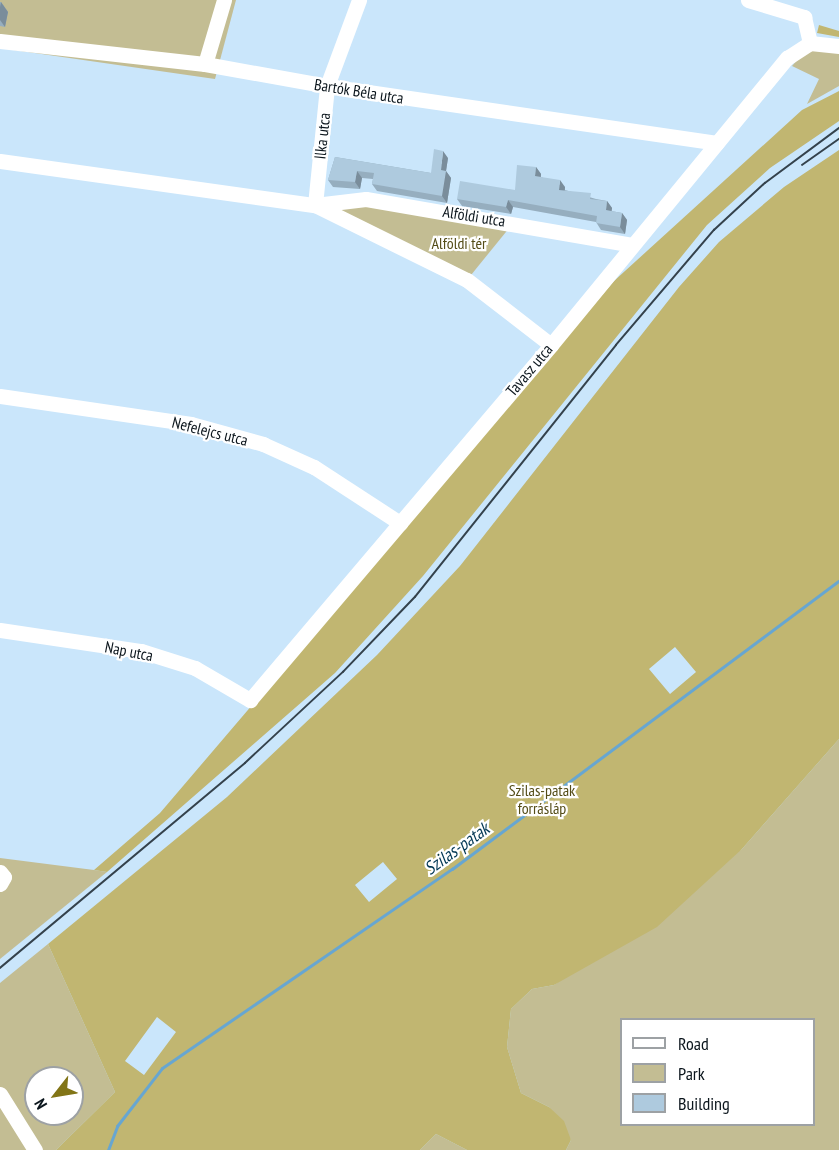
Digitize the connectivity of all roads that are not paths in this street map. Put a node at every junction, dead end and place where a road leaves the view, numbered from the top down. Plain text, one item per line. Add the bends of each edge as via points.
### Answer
1 (224, 0) edge
2 (359, 0) edge
3 (748, 0) edge
4 (0, 41) edge
5 (810, 43) junction
6 (839, 46) edge
7 (205, 64) junction
8 (327, 86) junction
9 (717, 143) junction
10 (0, 161) edge
11 (315, 205) junction
12 (632, 245) junction
13 (551, 345) junction
14 (0, 396) edge
15 (400, 523) junction
16 (0, 630) edge
17 (249, 700) joint
18 (0, 872) edge
19 (0, 884) edge
20 (0, 1094) edge
21 (35, 1150) edge

1 - 7 street
2 - 8 street, Ilka utca
3 - 5 street via 804,17
4 - 7 street, Bartók Béla utca
5 - 6 street
5 - 9 street, Tavasz utca via 786,58
7 - 8 street, Bartók Béla utca
8 - 9 street, Bartók Béla utca
8 - 11 street, Ilka utca
9 - 12 street, Tavasz utca
10 - 11 street, Alföldi utca
11 - 12 street, Alföldi utca via 366,199
11 - 13 street, Alföldi utca via 466,280
12 - 13 street, Tavasz utca
13 - 15 street, Tavasz utca
14 - 15 street, Nefelejcs utca via 191,424 263,444 314,467
15 - 17 street, Tavasz utca
16 - 17 street, Nap utca via 141,651 195,668
18 - 19 street via 4,877
20 - 21 street

